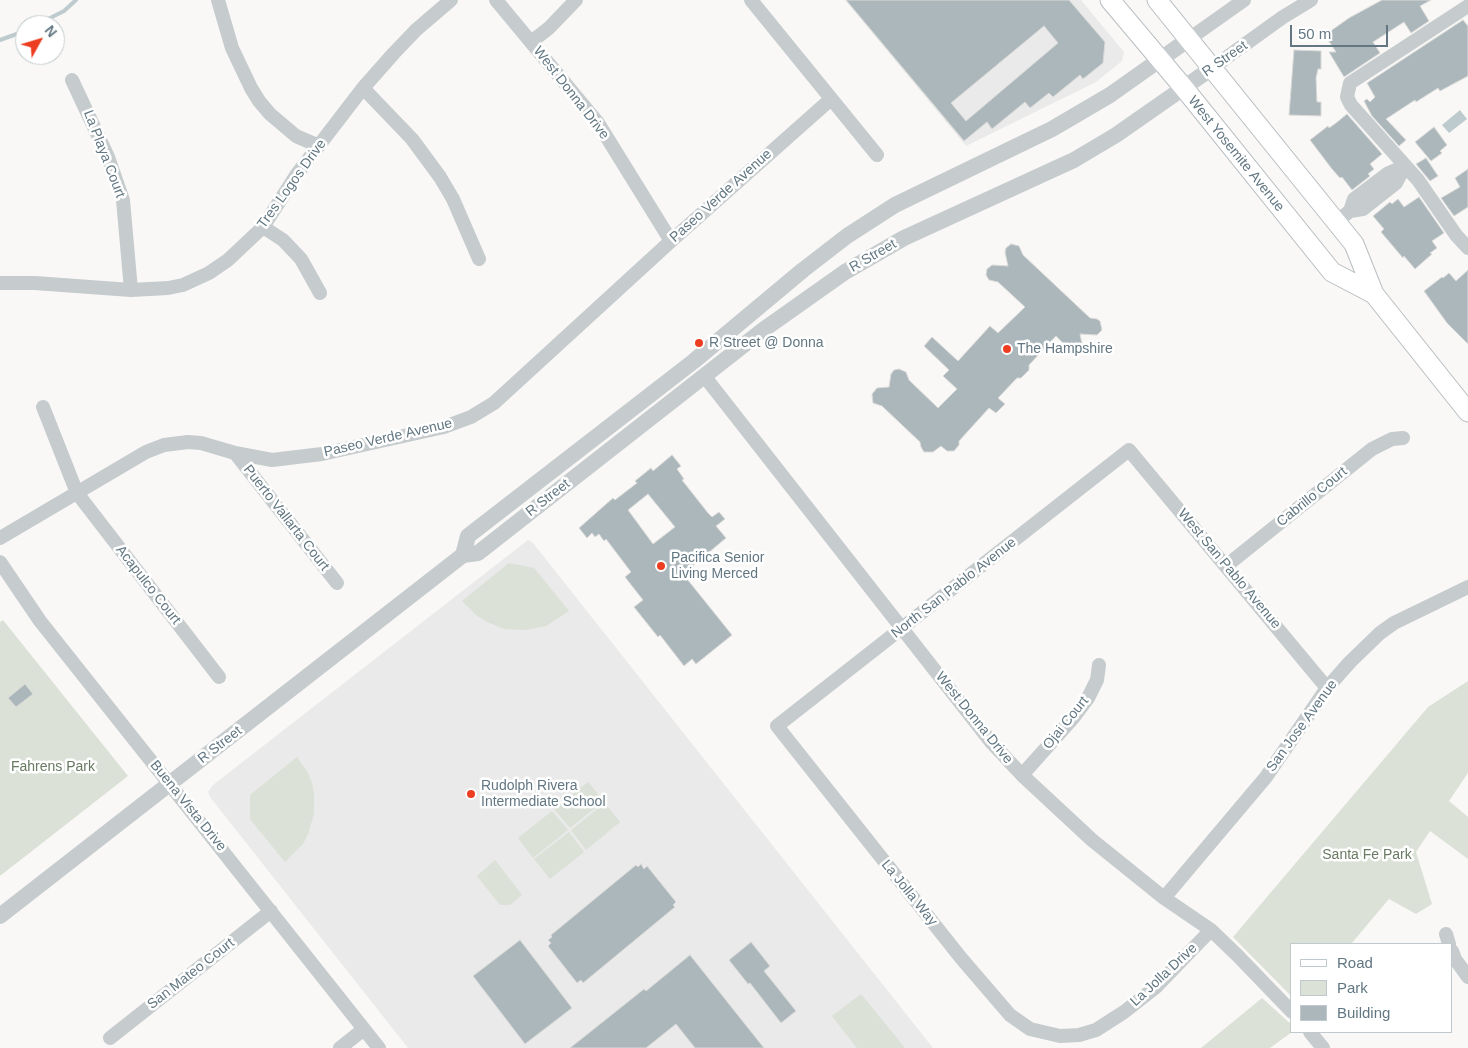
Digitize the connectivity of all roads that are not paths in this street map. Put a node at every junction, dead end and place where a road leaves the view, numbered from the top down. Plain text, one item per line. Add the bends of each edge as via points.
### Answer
1 (218, 0) edge
2 (451, 0) edge
3 (496, 0) edge
4 (576, 0) edge
5 (752, 0) edge
6 (1110, 0) edge
7 (1157, 0) edge
8 (1244, 0) edge
9 (1311, 0) edge
10 (1468, 6) edge
11 (1189, 39) junction
12 (531, 42) junction
13 (1160, 59) junction
14 (1212, 68) junction
15 (72, 80) dead end
16 (363, 88) junction
17 (1184, 88) junction
18 (831, 98) junction
19 (319, 146) junction
20 (877, 155) dead end
21 (1405, 166) junction
22 (1343, 217) junction
23 (263, 227) junction
24 (670, 241) junction
25 (1468, 248) edge
26 (478, 259) dead end
27 (0, 283) edge
28 (131, 290) junction
29 (320, 293) dead end
30 (1374, 294) junction
31 (705, 377) junction
32 (43, 407) dead end
33 (1468, 412) edge
34 (1403, 438) dead end
35 (1130, 451) joint
36 (235, 454) junction
37 (78, 493) junction
38 (0, 538) edge
39 (463, 555) junction
40 (0, 562) edge
41 (1226, 566) junction
42 (336, 583) dead end
43 (1468, 587) edge
44 (902, 628) junction
45 (1099, 664) dead end
46 (219, 677) dead end
47 (1327, 688) junction
48 (777, 726) joint
49 (1022, 775) junction
50 (170, 784) junction
51 (1164, 898) junction
52 (271, 911) junction
53 (0, 916) edge
54 (1210, 930) junction
55 (1453, 954) edge
56 (1468, 977) edge
57 (1290, 1010) edge
58 (364, 1030) junction
59 (1311, 1033) edge
60 (110, 1038) dead end
61 (1059, 1042) edge
62 (340, 1048) edge
63 (378, 1048) edge
64 (1323, 1048) edge

1 - 19 street via 232,48 250,88 270,114 296,136
2 - 16 street, Tres Logos Drive via 400,47
3 - 12 street, West Donna Drive
4 - 12 street
5 - 18 street
6 - 13 main road, West Yosemite Avenue
7 - 11 main road, West Yosemite Avenue
8 - 11 street, R Street
9 - 14 street, R Street
10 - 21 street via 1350,83 1347,97 1351,105
11 - 13 street, R Street
11 - 14 main road, West Yosemite Avenue
12 - 24 street, West Donna Drive via 598,123
13 - 17 main road, West Yosemite Avenue
13 - 39 street, R Street via 1110,95 1052,129 895,205 847,236 694,361 468,536
14 - 17 street, R Street
14 - 22 main road, West Yosemite Avenue
15 - 28 street, La Playa Court via 108,157 123,200
16 - 19 street, Tres Logos Drive
16 - 26 street via 412,138 440,177 453,199
17 - 30 main road, West Yosemite Avenue via 1332,272
17 - 31 street, R Street via 1074,160 904,238 845,272 763,330
18 - 20 street
18 - 24 street, Paseo Verde Avenue
19 - 23 street, Tres Logos Drive
21 - 22 street via 1396,183 1363,209
21 - 25 street
22 - 30 main road, West Yosemite Avenue
23 - 28 street, Tres Logos Drive via 228,260 209,272 175,287
23 - 29 street via 283,240 301,259
24 - 36 street, Paseo Verde Avenue via 494,403 471,417 444,427 322,454 272,460
27 - 28 street, Tres Logos Drive
30 - 33 main road, West Yosemite Avenue
31 - 39 street, R Street via 478,553
31 - 44 street, West Donna Drive
32 - 37 street, Acapulco Court
34 - 41 street, Cabrillo Court via 1392,439 1372,449
35 - 41 street, West San Pablo Avenue
35 - 44 street, North San Pablo Avenue
36 - 37 street, Paseo Verde Avenue via 202,443 164,445 146,452
36 - 42 street, Puerto Vallarta Court
37 - 38 street, Paseo Verde Avenue
37 - 46 street, Acapulco Court
39 - 50 street, R Street
40 - 50 street, Buena Vista Drive via 40,622
41 - 47 street, West San Pablo Avenue
43 - 47 street, San Jose Avenue via 1380,633
44 - 48 street, North San Pablo Avenue
44 - 49 street, West Donna Drive via 991,742
45 - 49 street, Ojai Court via 1097,680 1088,698
47 - 51 street, San Jose Avenue via 1266,777
48 - 61 street, La Jolla Way via 1010,1015 1030,1029
49 - 51 street, West Donna Drive via 1092,840
50 - 52 street, Buena Vista Drive
50 - 53 street, R Street
51 - 54 street, West Donna Drive
52 - 58 street, Buena Vista Drive
52 - 60 street, San Mateo Court
54 - 57 street, West Donna Drive
54 - 61 street, La Jolla Drive via 1156,986 1124,1012 1096,1030
55 - 56 street
58 - 62 street
58 - 63 street, Buena Vista Drive
59 - 64 street

